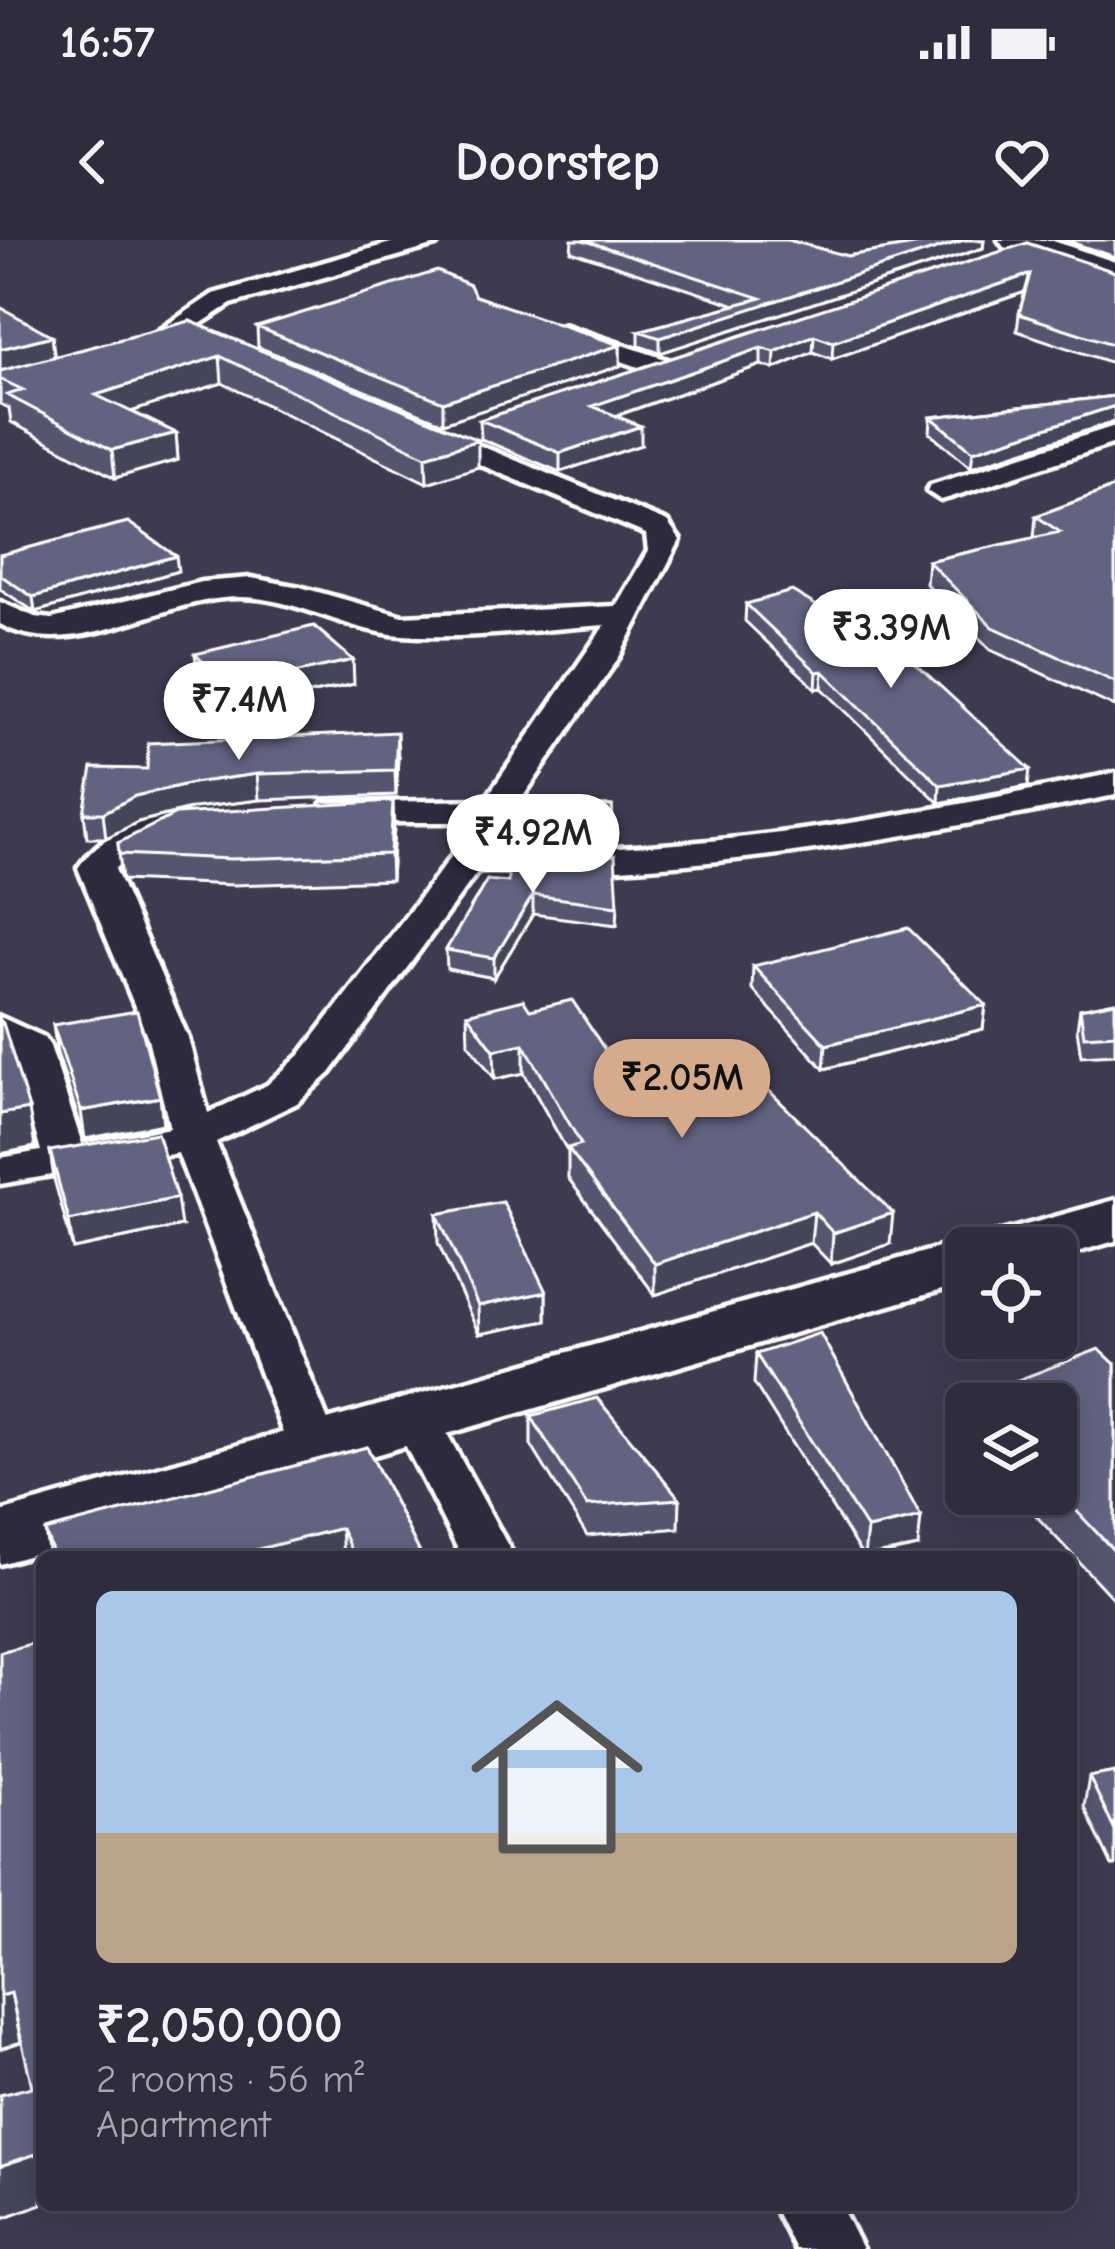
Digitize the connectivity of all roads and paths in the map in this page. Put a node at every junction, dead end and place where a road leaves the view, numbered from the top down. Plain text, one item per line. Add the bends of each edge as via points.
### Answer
1 (428, 240) edge
2 (1014, 247) edge
3 (1115, 274) edge
4 (530, 322) edge
5 (181, 328) junction
6 (216, 344) edge
7 (117, 360) edge
8 (612, 382) edge
9 (399, 421) edge
10 (483, 424) edge
11 (1115, 434) edge
12 (441, 438) junction
13 (941, 490) dead end
14 (0, 611) edge
15 (615, 634) junction
16 (1115, 784) edge
17 (495, 811) junction
18 (311, 812) edge
19 (200, 822) edge
20 (468, 860) junction
21 (0, 1029) edge
22 (193, 1137) junction
23 (65, 1159) junction
24 (0, 1171) edge
25 (1115, 1220) edge
26 (1077, 1231) edge
27 (945, 1268) edge
28 (415, 1417) junction
29 (313, 1446) junction
30 (0, 1538) edge
31 (485, 1551) edge
32 (809, 2211) edge
33 (829, 2249) edge

1 - 5 street via 223,299
2 - 3 main road
4 - 8 street via 671,364
5 - 6 street
5 - 7 street
9 - 12 street
10 - 12 street
11 - 13 street
12 - 15 street via 657,528 663,550
14 - 15 street via 52,629 255,587 403,626
15 - 17 street
16 - 20 street via 871,833 685,858 571,866
17 - 18 street
17 - 20 street
19 - 22 street via 148,831 96,868 153,996
20 - 22 street via 315,1064 282,1094
21 - 23 street via 30,1046
22 - 23 street
22 - 29 street
23 - 24 street
25 - 26 main road
27 - 28 main road
28 - 29 main road
28 - 31 street
29 - 30 main road
32 - 33 street

